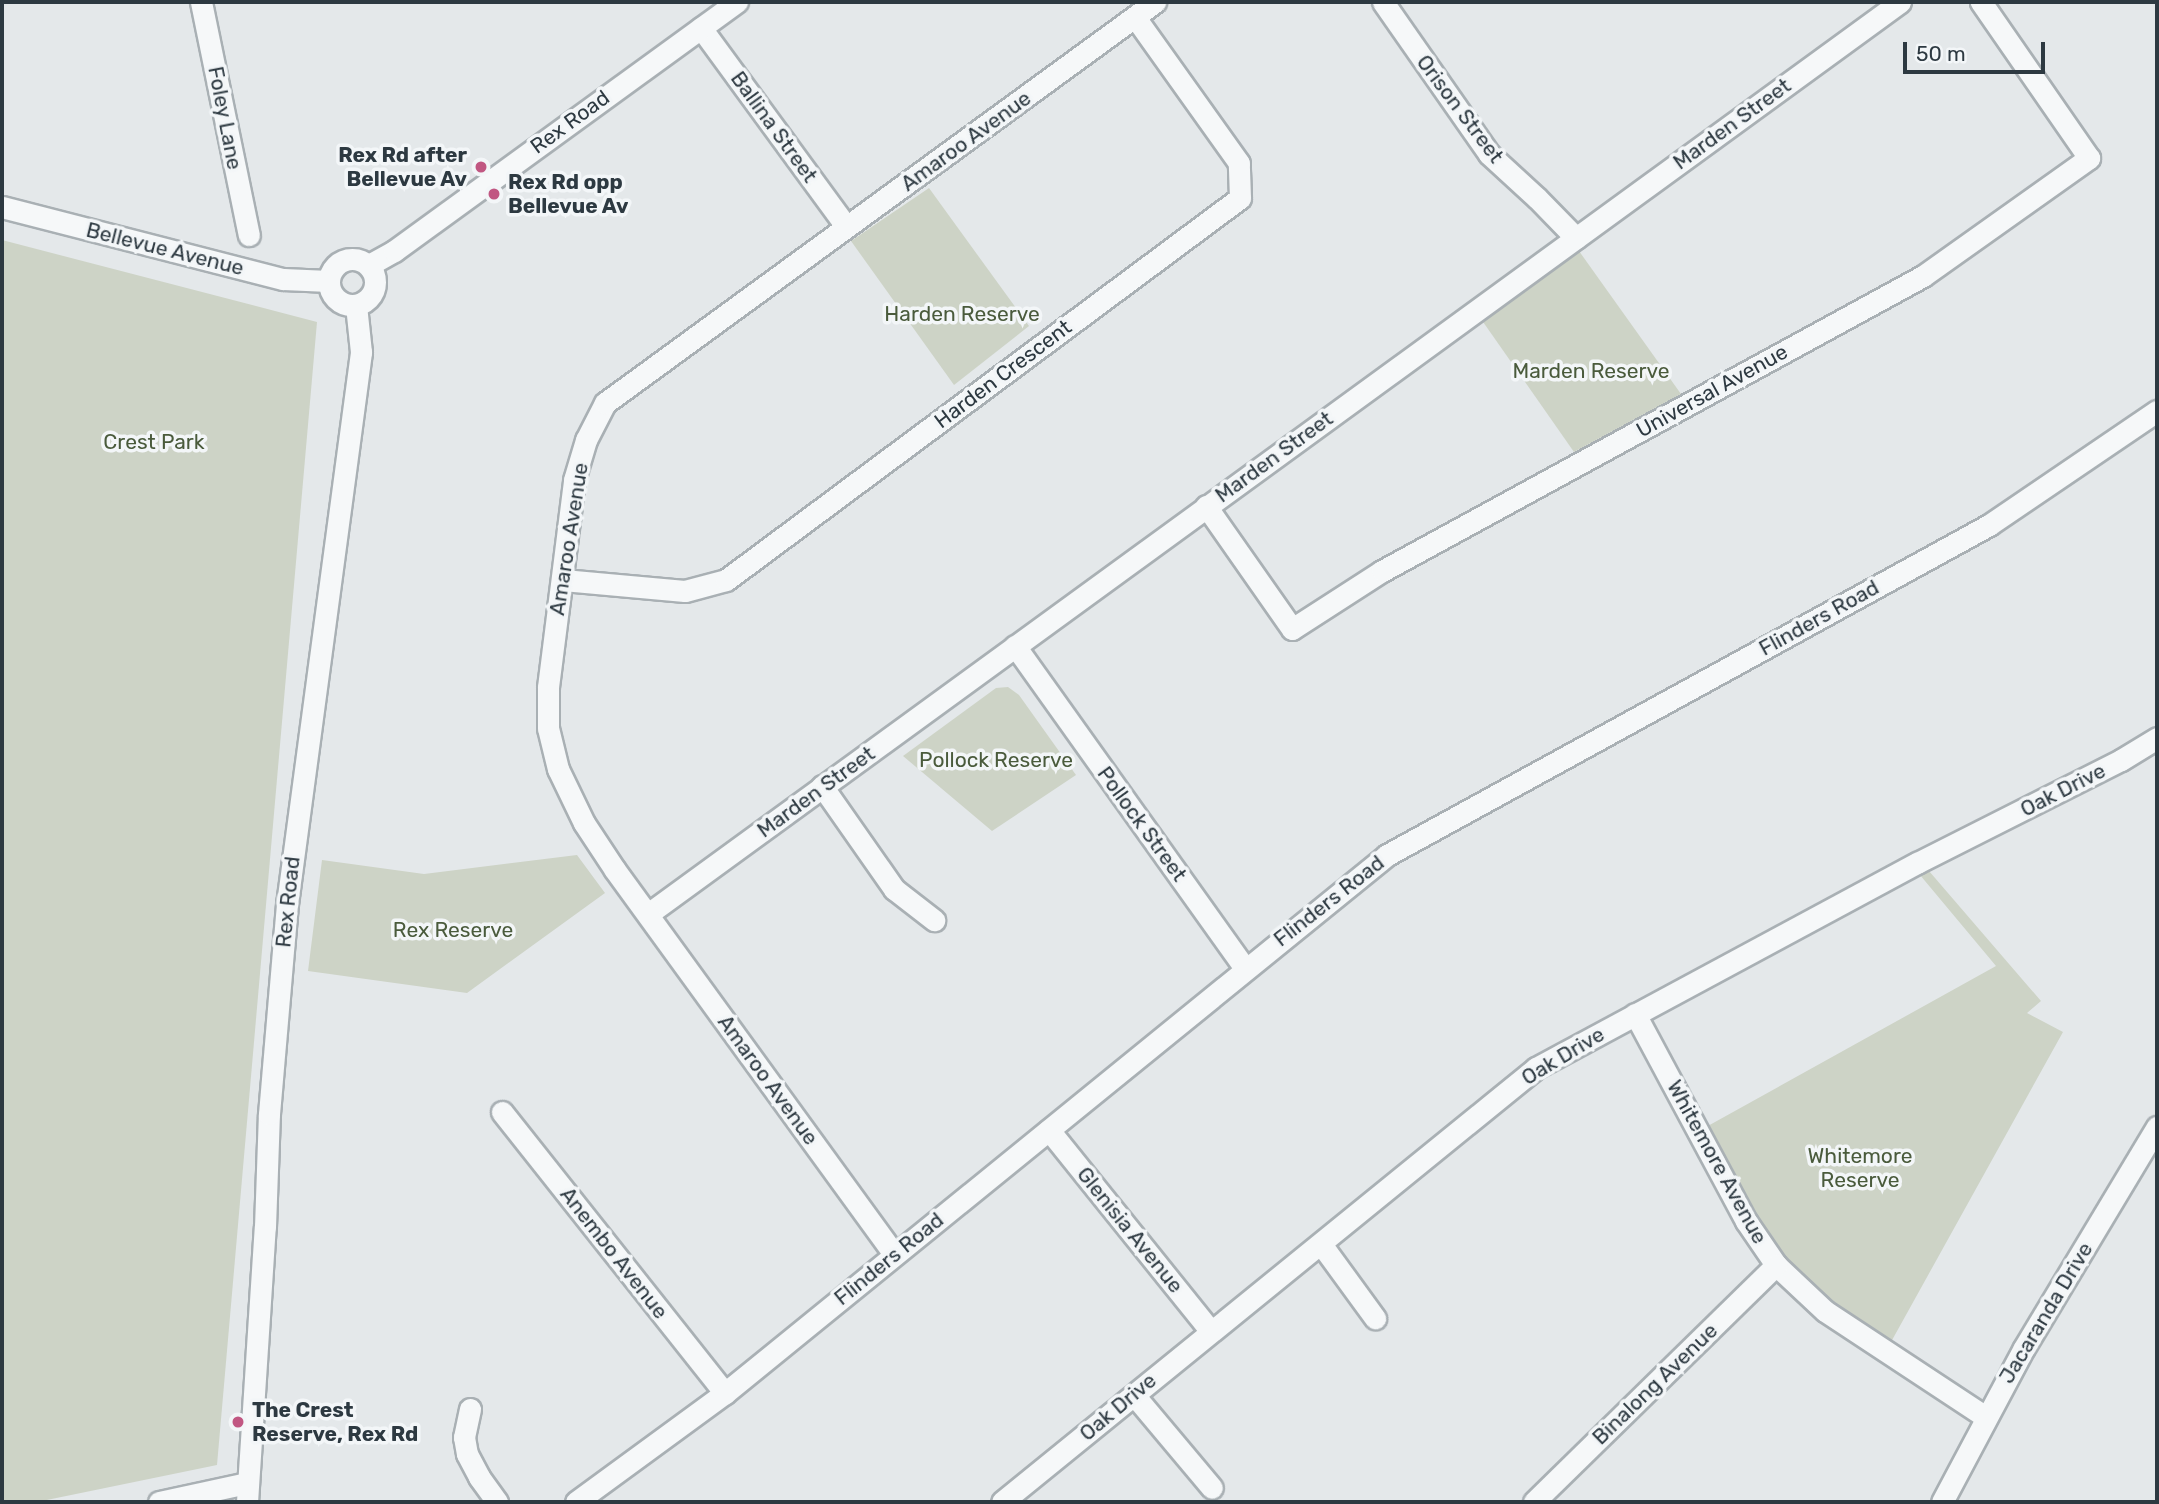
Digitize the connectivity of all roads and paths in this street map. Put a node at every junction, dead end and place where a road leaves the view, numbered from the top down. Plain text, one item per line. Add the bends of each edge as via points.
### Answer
1 (201, 2) edge
2 (737, 2) edge
3 (1155, 2) edge
4 (1383, 2) edge
5 (1900, 2) edge
6 (1981, 2) edge
7 (1135, 16) junction
8 (701, 28) junction
9 (2, 207) edge
10 (846, 226) junction
11 (249, 235) dead end
12 (1576, 239) junction
13 (369, 265) junction
14 (329, 281) junction
15 (356, 305) junction
16 (2157, 411) edge
17 (1206, 506) junction
18 (563, 580) junction
19 (1015, 646) junction
20 (2157, 738) edge
21 (822, 786) junction
22 (648, 915) junction
23 (934, 920) dead end
24 (1245, 968) junction
25 (1635, 1014) junction
26 (502, 1112) dead end
27 (2157, 1127) edge
28 (1049, 1130) junction
29 (1321, 1244) junction
30 (894, 1254) junction
31 (1776, 1265) junction
32 (1375, 1318) dead end
33 (1210, 1330) junction
34 (725, 1393) junction
35 (1134, 1395) junction
36 (470, 1409) dead end
37 (1986, 1417) junction
38 (1212, 1488) dead end
39 (247, 1492) edge
40 (159, 1502) edge
41 (497, 1502) edge
42 (576, 1502) edge
43 (1002, 1502) edge
44 (1534, 1502) edge
45 (1941, 1502) edge

1 - 11 street, Foley Lane
2 - 8 street, Rex Road
3 - 7 street, Amaroo Avenue
4 - 12 street, Orison Street via 1489,154
5 - 12 street, Marden Street
6 - 17 street, Universal Avenue via 2089,158 1923,276 1381,570 1292,629
7 - 10 street, Amaroo Avenue
7 - 18 street, Harden Crescent via 1239,163 1240,198 726,580 685,591
8 - 10 street, Ballina Street
8 - 13 street, Rex Road
9 - 14 street, Bellevue Avenue via 283,279
10 - 18 street, Amaroo Avenue via 605,403 586,440 574,480
12 - 17 street, Marden Street
13 - 14 street via 347,260 335,267
13 - 15 street via 376,286 369,299
14 - 15 street via 337,300
15 - 39 street, Rex Road via 361,352 286,917 269,1114
16 - 24 street, Flinders Road via 1989,525 1387,855
17 - 19 street, Marden Street
18 - 22 street, Amaroo Avenue via 548,687 548,729 558,769 584,823
19 - 21 street, Marden Street
19 - 24 street, Pollock Street
20 - 25 street, Oak Drive
21 - 22 street, Marden Street
21 - 23 street via 894,889
22 - 30 street, Amaroo Avenue
24 - 28 street, Flinders Road
25 - 29 street, Oak Drive via 1536,1068
25 - 31 street, Whitemore Avenue via 1741,1211
26 - 34 street, Anembo Avenue
27 - 37 street, Jacaranda Drive
28 - 30 street, Flinders Road
28 - 33 street, Glenisia Avenue
29 - 32 street
29 - 33 street, Oak Drive
30 - 34 street, Flinders Road
31 - 37 street, Whitemore Avenue via 1825,1311
31 - 44 street, Binalong Avenue
33 - 35 street, Oak Drive
34 - 42 street, Flinders Road
35 - 38 street
35 - 43 street, Oak Drive
36 - 41 street via 464,1437 467,1454
37 - 45 street, Jacaranda Drive
39 - 40 street

